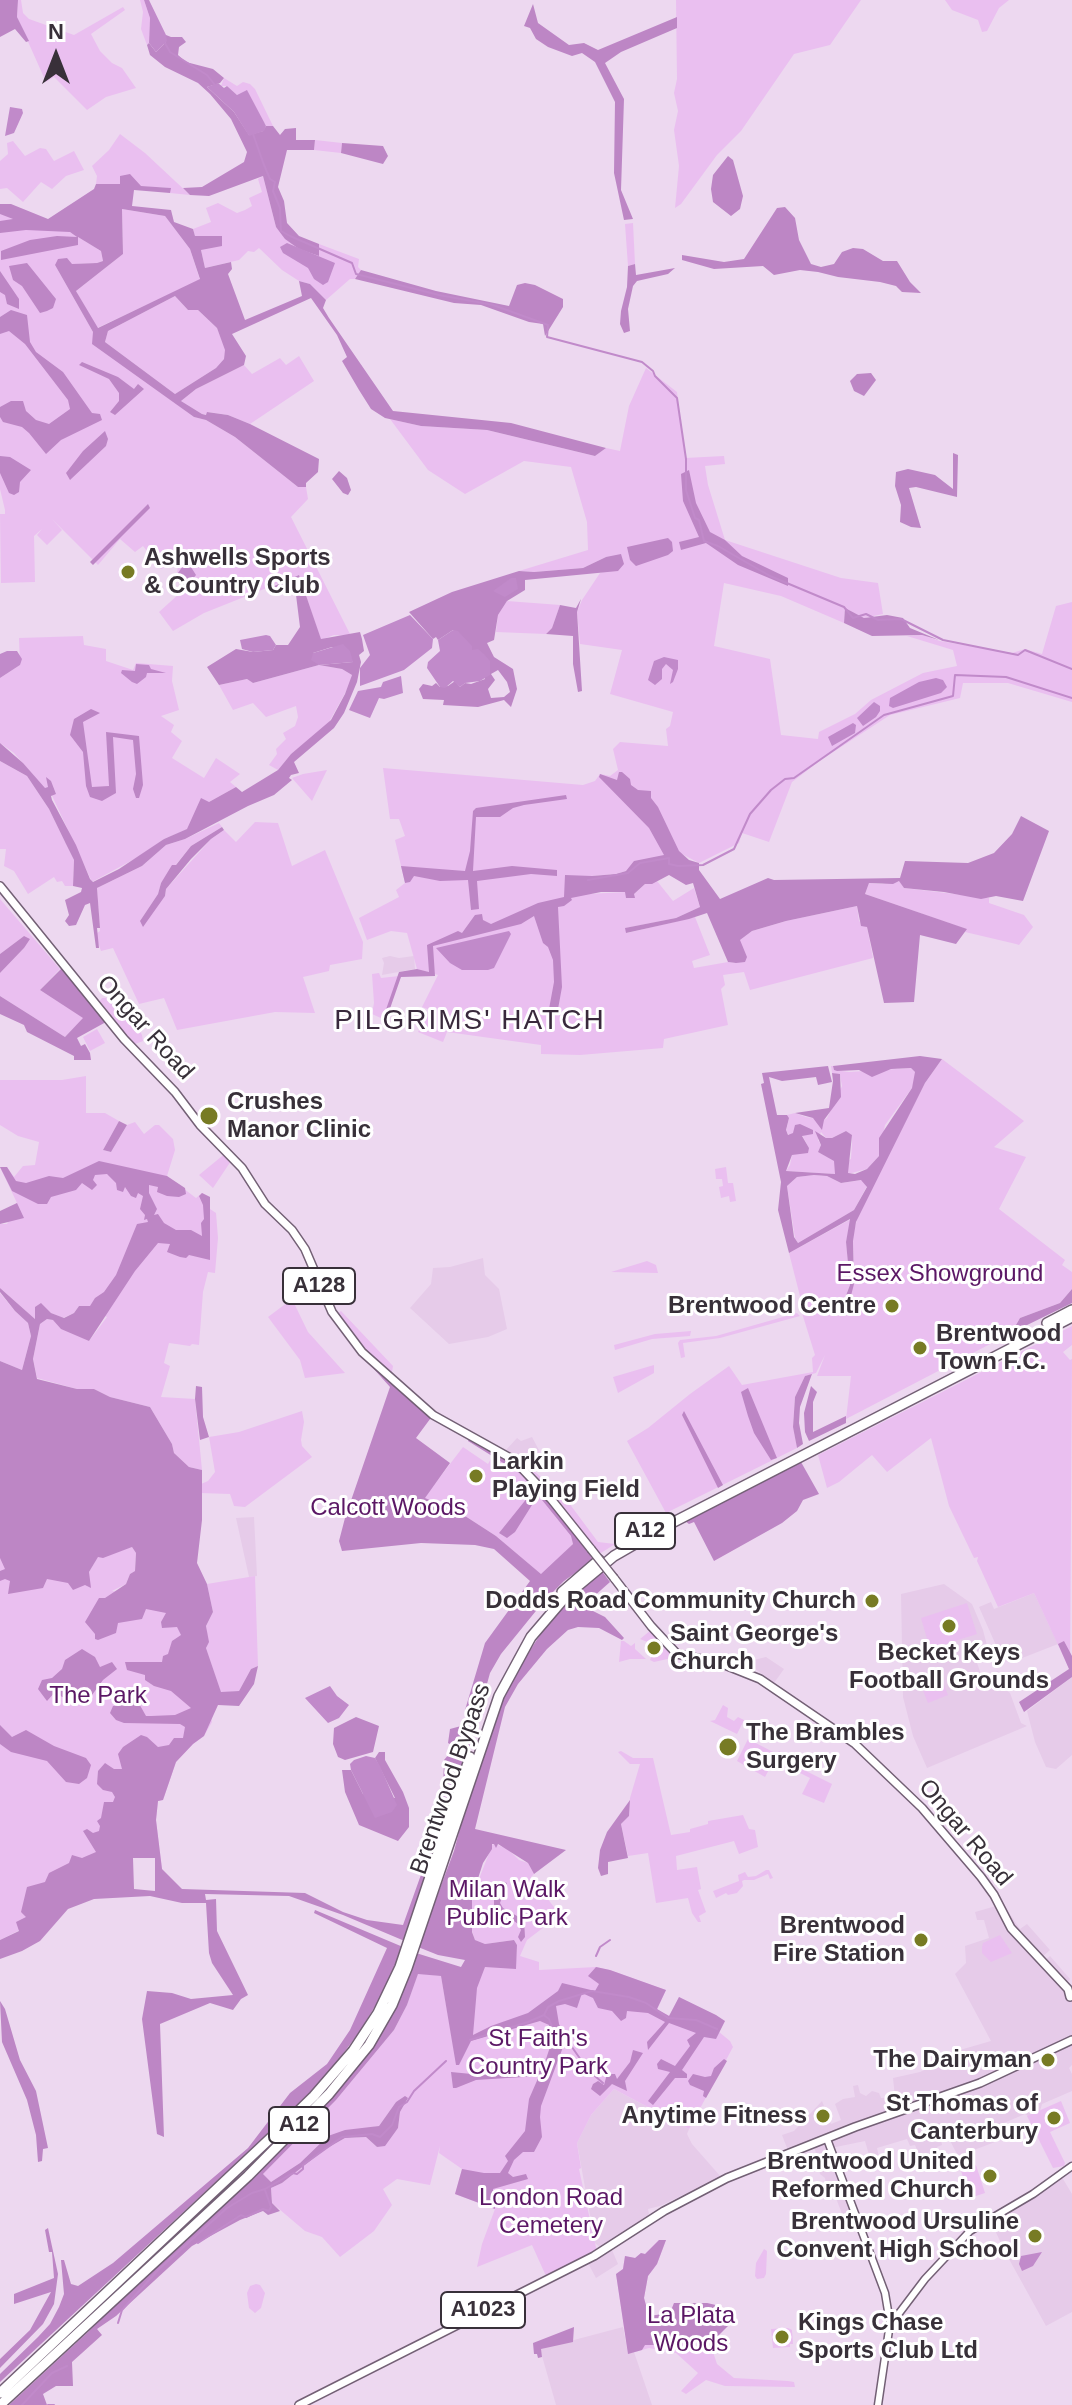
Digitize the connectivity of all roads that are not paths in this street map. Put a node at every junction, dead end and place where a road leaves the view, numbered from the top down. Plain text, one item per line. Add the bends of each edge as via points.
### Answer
1 (0, 886) edge
2 (1072, 1310) edge
3 (1072, 1317) edge
4 (823, 1442) junction
5 (792, 1458) junction
6 (1071, 1997) edge
7 (1072, 2040) edge
8 (827, 2139) junction
9 (1072, 2166) edge
10 (894, 2318) junction
11 (0, 2393) edge
12 (0, 2405) edge
13 (299, 2405) edge
14 (878, 2405) edge

1 - 6 main road, Ongar Road / A128, bridge via 130,1046 292,1230 332,1312 362,1352 433,1415 514,1460 677,1654 760,1679 854,1743 932,1819 987,1884 1011,1928
2 - 4 highway, Brentwood Bypass / A12
3 - 4 highway, Brentwood Bypass / A12
4 - 5 highway, Brentwood Bypass / A12
5 - 11 highway, Brentwood Bypass / A12 via 606,1555 535,1621 482,1721 394,1983 353,2051 296,2114
5 - 12 highway, Brentwood Bypass / A12 via 614,1556 542,1622 516,1661 490,1717 407,1968 369,2045 248,2176
7 - 8 main road, A1023 via 980,2083
8 - 10 main road
8 - 13 main road, A1023 via 745,2170 664,2211 594,2256
9 - 10 main road via 970,2231
10 - 14 main road

